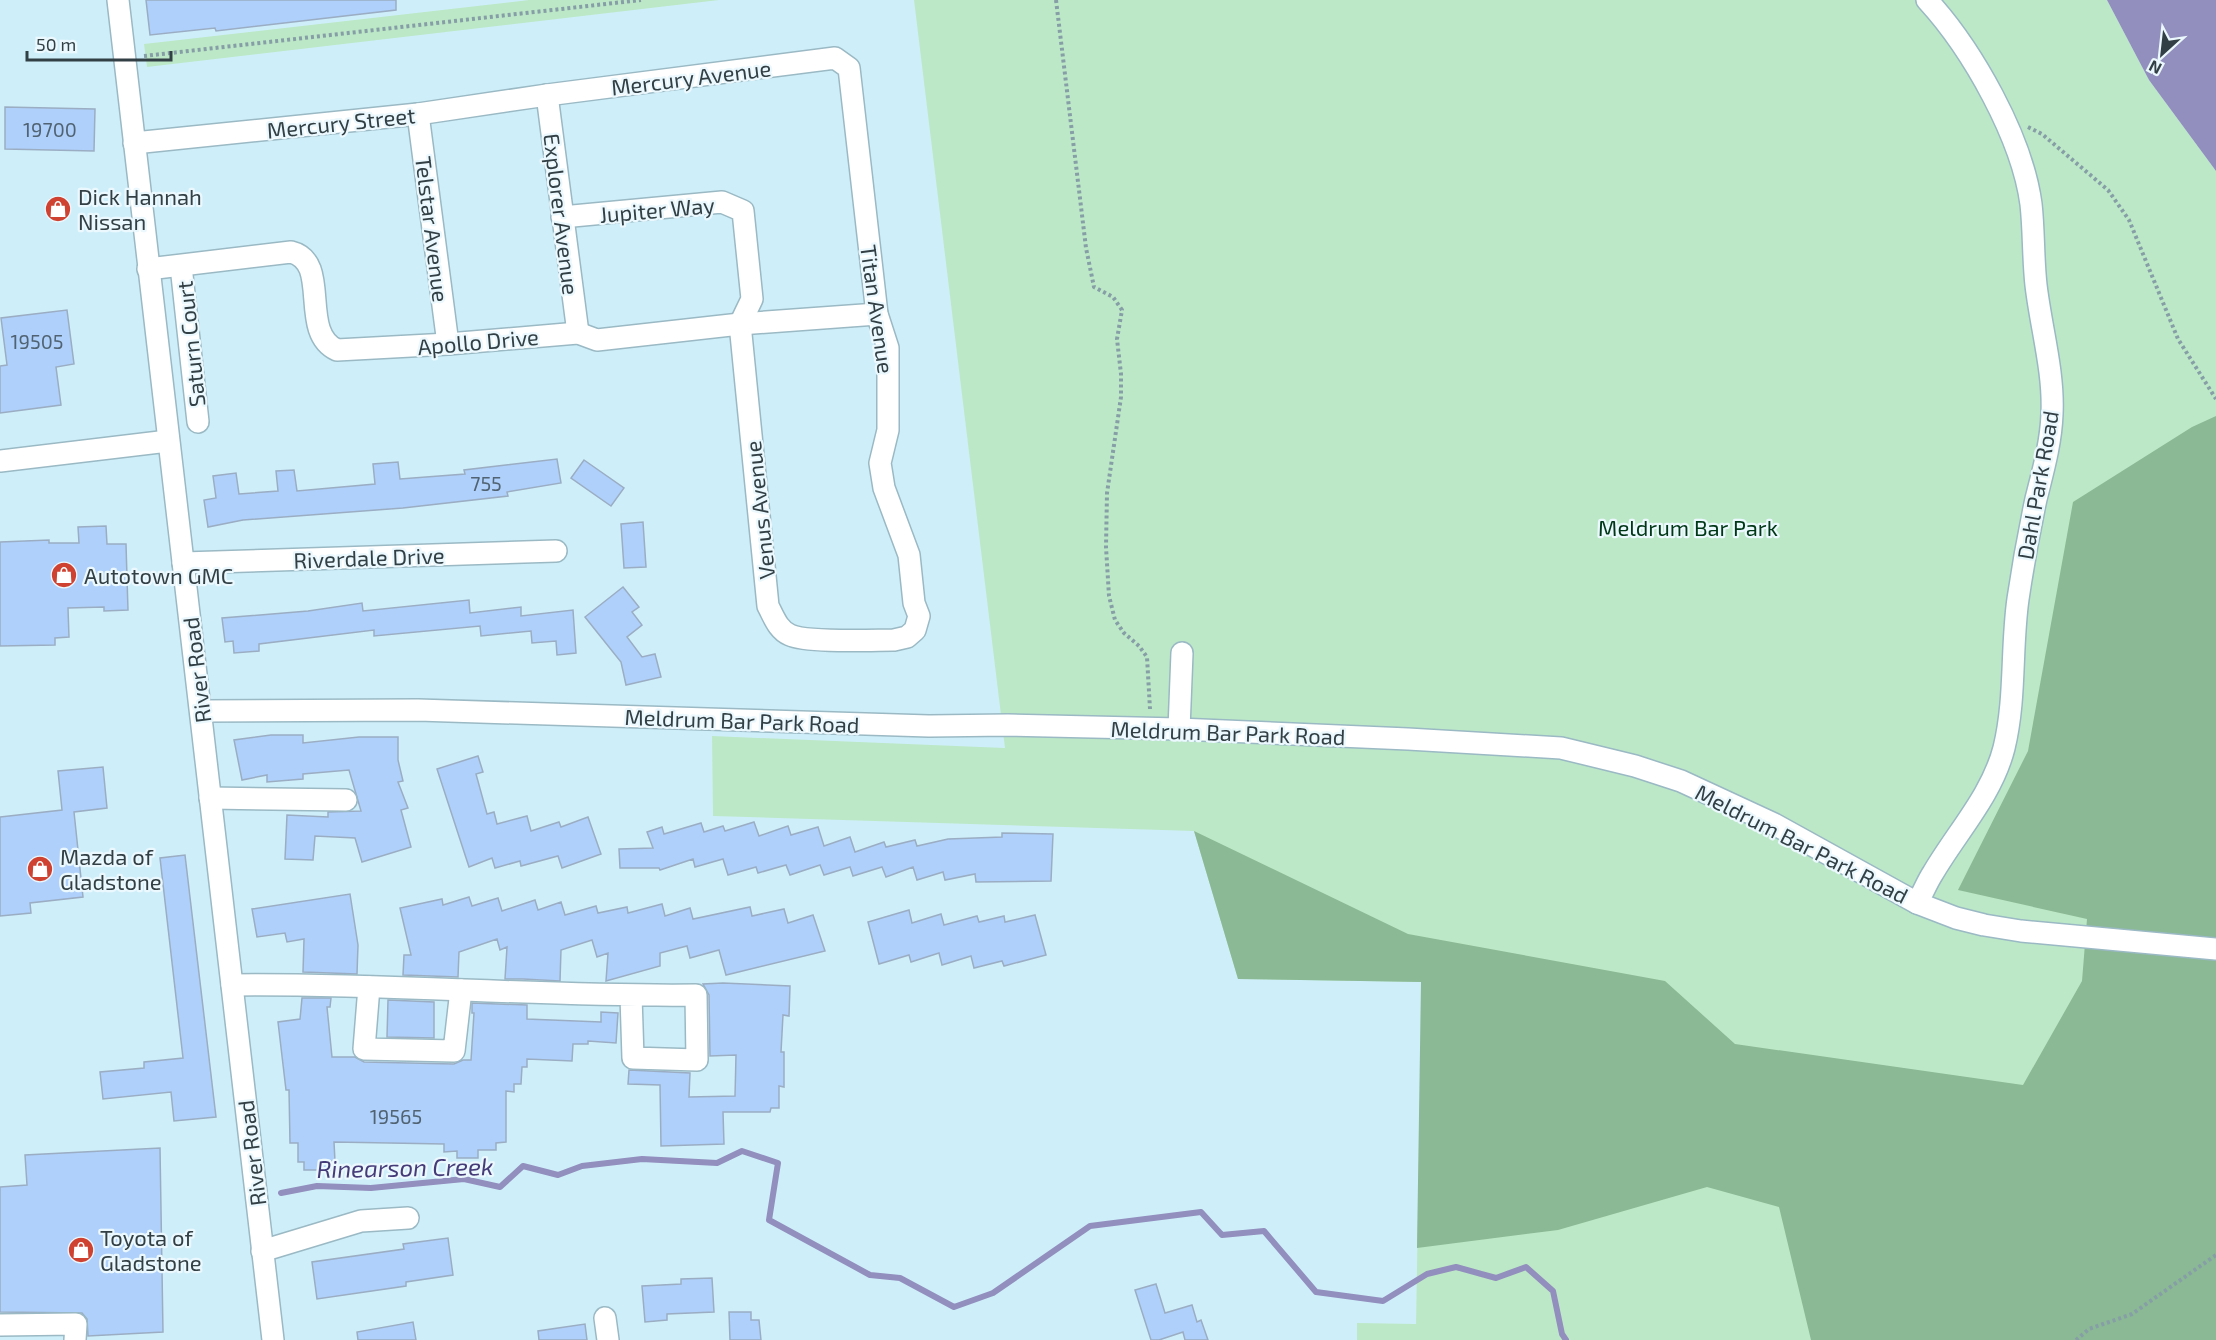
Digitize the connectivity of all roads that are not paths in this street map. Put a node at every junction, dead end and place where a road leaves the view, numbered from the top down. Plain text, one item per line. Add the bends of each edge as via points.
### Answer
1 (118, 0) edge
2 (1927, 0) edge
3 (835, 58) joint
4 (547, 95) junction
5 (418, 114) junction
6 (134, 143) junction
7 (562, 217) junction
8 (181, 266) junction
9 (148, 269) junction
10 (877, 314) junction
11 (740, 324) junction
12 (578, 333) junction
13 (448, 344) junction
14 (198, 422) dead end
15 (168, 441) junction
16 (0, 461) edge
17 (556, 551) dead end
18 (183, 563) junction
19 (844, 640) joint
20 (1182, 653) dead end
21 (201, 711) junction
22 (1179, 729) junction
23 (210, 798) junction
24 (346, 800) dead end
25 (1917, 903) junction
26 (2216, 949) edge
27 (232, 985) junction
28 (369, 987) junction
29 (461, 990) junction
30 (631, 996) dead end
31 (408, 1218) dead end
32 (262, 1251) junction
33 (605, 1318) dead end
34 (0, 1325) edge
35 (75, 1340) edge
36 (273, 1340) edge
37 (608, 1340) edge

1 - 6 street, River Road
2 - 25 street, Dahl Park Road via 1965,46 2002,116 2020,162 2031,202 2036,284 2052,384 2052,414 2017,602 2011,704 2004,747 1979,803
3 - 4 street, Mercury Avenue
3 - 10 street, Titan Avenue via 849,68
4 - 5 street, Mercury Street
4 - 7 street, Explorer Avenue
5 - 6 street, Mercury Street
5 - 13 street, Telstar Avenue
6 - 9 street, River Road
7 - 11 street, Jupiter Way via 722,202 742,211 752,299
7 - 12 street, Explorer Avenue
8 - 9 street, Apollo Drive
8 - 13 street, Apollo Drive via 300,254 311,269 318,325 327,346 337,350
8 - 14 street, Saturn Court
9 - 15 street, River Road
10 - 11 street, Apollo Drive
10 - 19 street, Titan Avenue via 888,348 888,430 880,463 884,488 909,555 919,616 915,630 907,637
11 - 12 street, Apollo Drive via 597,340
11 - 19 street, Venus Avenue via 768,606 778,626 791,636
12 - 13 street, Apollo Drive
15 - 16 street
15 - 18 street, River Road
17 - 18 street, Riverdale Drive
18 - 21 street, River Road
20 - 22 street
21 - 22 street, Meldrum Bar Park Road via 418,710
21 - 23 street, River Road
22 - 25 street, Meldrum Bar Park Road via 1512,744 1587,754 1681,781 1719,798 1810,842
23 - 24 street
23 - 27 street, River Road
25 - 26 street, Meldrum Bar Park Road via 1984,925
27 - 28 street
27 - 32 street, River Road
28 - 29 street
28 - 29 street via 363,1049 454,1052
29 - 30 street
31 - 32 street via 361,1221
32 - 36 street, River Road
33 - 37 street
34 - 35 street via 76,1324

